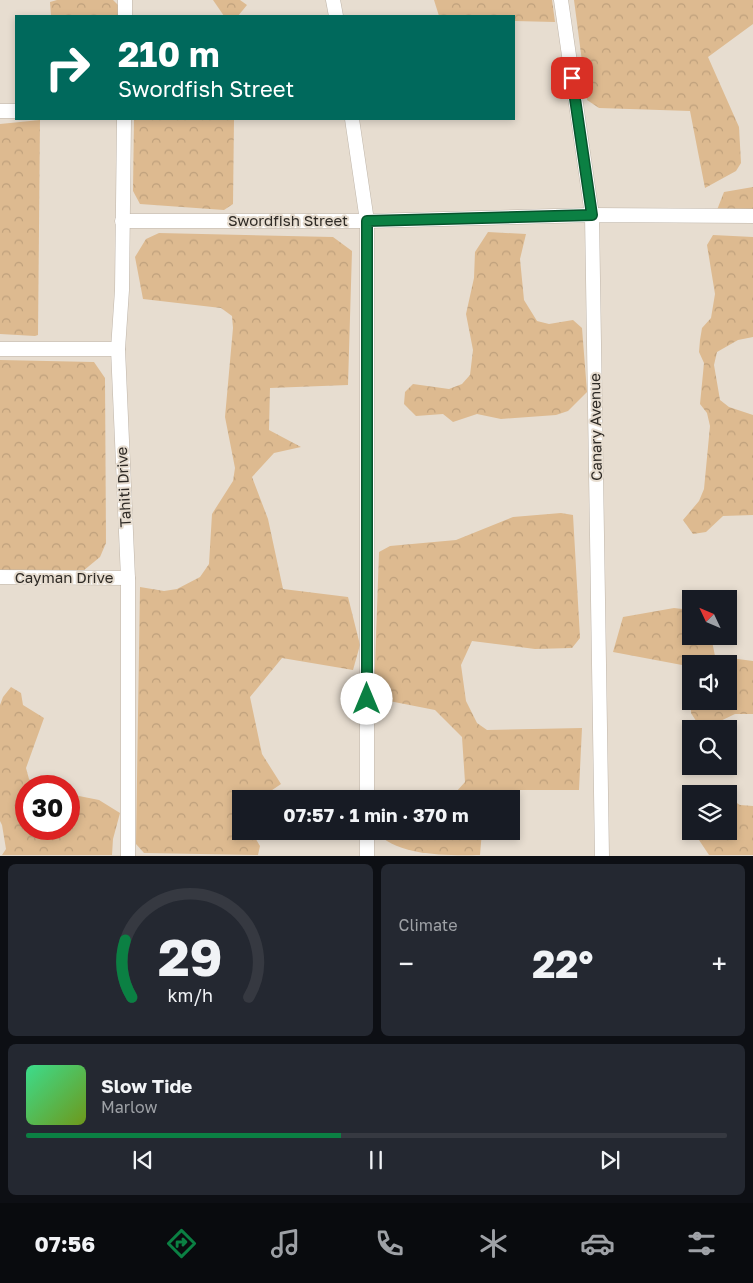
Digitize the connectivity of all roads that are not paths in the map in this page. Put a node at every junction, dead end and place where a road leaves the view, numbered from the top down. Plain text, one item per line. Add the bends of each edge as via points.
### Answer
1 (126, 0) edge
2 (333, 0) edge
3 (561, 0) edge
4 (125, 15) edge
5 (336, 15) edge
6 (0, 111) edge
7 (15, 111) edge
8 (124, 120) edge
9 (352, 120) edge
10 (592, 215) junction
11 (753, 216) edge
12 (122, 221) junction
13 (367, 221) junction
14 (0, 349) edge
15 (118, 349) junction
16 (0, 577) edge
17 (128, 578) junction
18 (367, 790) edge
19 (367, 840) edge
20 (128, 856) edge
21 (367, 856) edge
22 (602, 856) edge

1 - 4 street
2 - 5 street
3 - 10 street, Canary Avenue
6 - 7 street
8 - 12 street, Tahiti Drive
9 - 13 street
10 - 11 street, Swordfish Street
10 - 13 street, Swordfish Street
10 - 22 street, Canary Avenue
12 - 13 street, Swordfish Street
12 - 15 street, Tahiti Drive
13 - 18 street
14 - 15 street
15 - 17 street, Tahiti Drive
16 - 17 street, Cayman Drive
17 - 20 street, Tahiti Drive
19 - 21 street

